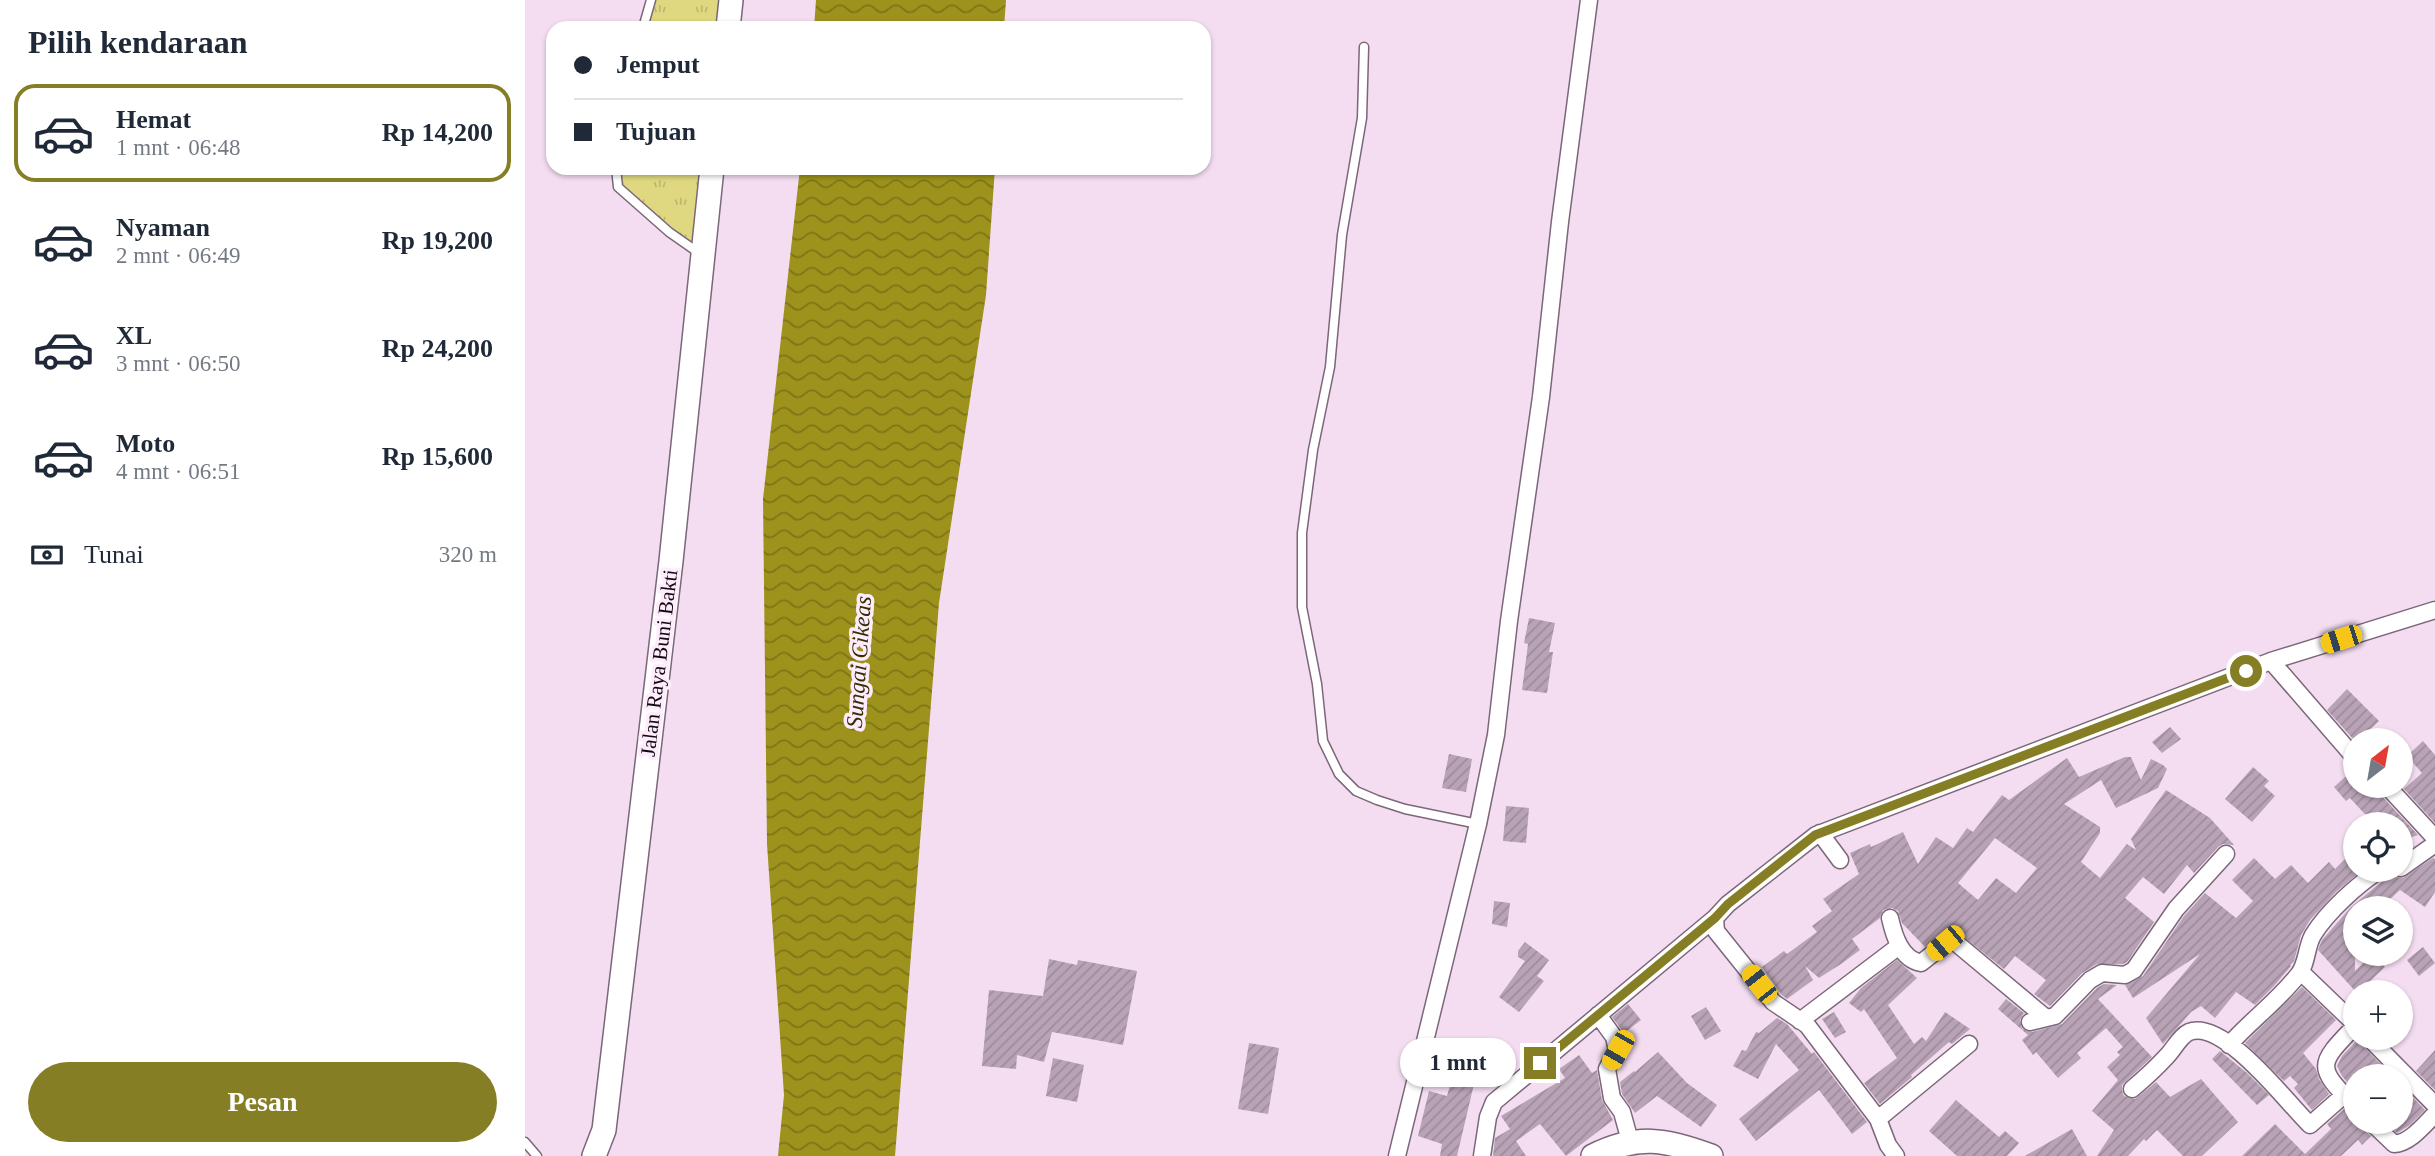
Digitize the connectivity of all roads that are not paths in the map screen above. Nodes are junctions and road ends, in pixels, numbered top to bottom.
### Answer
1 (651, 0) edge
2 (731, 0) edge
3 (1589, 0) edge
4 (645, 21) edge
5 (729, 21) edge
6 (1364, 47) dead end
7 (617, 175) edge
8 (711, 175) edge
9 (704, 257) junction
10 (2435, 610) edge
11 (2271, 661) junction
12 (2343, 744) edge
13 (2398, 798) edge
14 (1478, 824) junction
15 (1820, 833) junction
16 (2435, 838) edge
17 (2435, 844) edge
18 (2226, 854) dead end
19 (2413, 859) edge
20 (1840, 860) dead end
21 (2365, 882) edge
22 (1715, 918) junction
23 (1890, 918) dead end
24 (1899, 946) junction
25 (2301, 972) junction
26 (2343, 1013) edge
27 (1598, 1015) junction
28 (1800, 1021) junction
29 (2343, 1039) edge
30 (1969, 1044) dead end
31 (2229, 1045) junction
32 (2381, 1050) edge
33 (2131, 1089) dead end
34 (2343, 1093) edge
35 (2343, 1104) edge
36 (2435, 1105) edge
37 (2435, 1114) edge
38 (1878, 1119) junction
39 (2384, 1134) edge
40 (1630, 1141) junction
41 (525, 1142) edge
42 (2394, 1144) junction
43 (537, 1156) edge
44 (594, 1156) edge
45 (1397, 1156) edge
46 (1482, 1156) edge
47 (1593, 1156) edge
48 (1711, 1156) edge
49 (1896, 1156) edge
50 (2381, 1156) edge

1 - 4 lane
2 - 5 main road
3 - 14 street
6 - 14 lane
7 - 9 lane
8 - 9 main road, Jalan Raya Buni Bakti
9 - 44 main road, Jalan Raya Buni Bakti
10 - 11 street
11 - 12 street
11 - 15 street
13 - 16 street
14 - 45 street
15 - 20 street
15 - 22 street
17 - 19 street
18 - 24 street
21 - 25 street
22 - 27 street
22 - 28 street
23 - 24 street
24 - 28 street
25 - 26 street
25 - 31 street
27 - 40 street
27 - 46 street
28 - 38 street
29 - 34 street
30 - 38 street
31 - 33 street
31 - 35 street
32 - 36 street
37 - 42 street
38 - 49 street
39 - 42 street
40 - 47 main road
40 - 48 main road
41 - 43 lane
42 - 50 street

